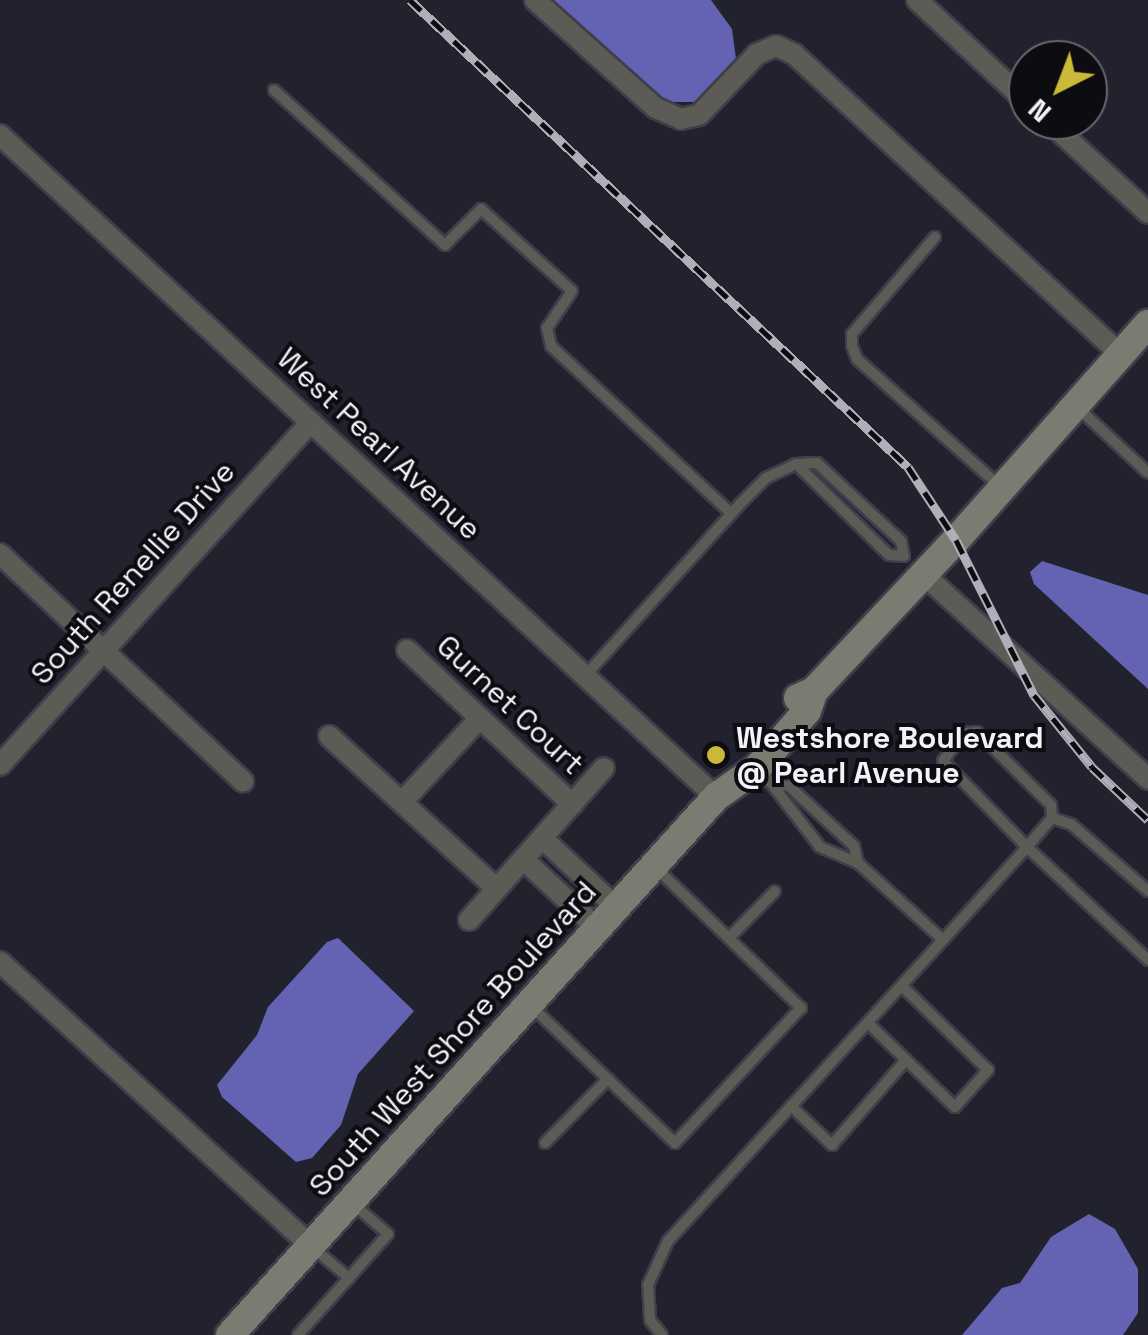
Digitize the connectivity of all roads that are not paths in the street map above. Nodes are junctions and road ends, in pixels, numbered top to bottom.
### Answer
1 (535, 0) edge
2 (917, 0) edge
3 (1008, 84) edge
4 (274, 90) dead end
5 (0, 136) edge
6 (1068, 140) edge
7 (1148, 214) edge
8 (936, 237) dead end
9 (1148, 324) edge
10 (1120, 355) junction
11 (1076, 406) junction
12 (311, 422) junction
13 (796, 464) junction
14 (1146, 468) edge
15 (1002, 488) junction
16 (731, 513) junction
17 (0, 554) edge
18 (913, 565) junction
19 (104, 650) junction
20 (407, 650) dead end
21 (586, 674) junction
22 (814, 690) junction
23 (480, 718) junction
24 (329, 736) dead end
25 (0, 765) edge
26 (604, 768) dead end
27 (768, 775) junction
28 (1148, 779) edge
29 (244, 782) dead end
30 (721, 792) junction
31 (402, 802) junction
32 (572, 804) junction
33 (1052, 818) junction
34 (542, 838) junction
35 (1027, 846) junction
36 (523, 860) junction
37 (858, 863) junction
38 (654, 866) junction
39 (497, 889) junction
40 (775, 891) dead end
41 (1148, 891) edge
42 (607, 918) junction
43 (469, 920) dead end
44 (730, 937) junction
45 (944, 940) junction
46 (1148, 960) edge
47 (0, 962) edge
48 (902, 986) junction
49 (529, 1004) junction
50 (868, 1023) junction
51 (906, 1060) junction
52 (608, 1079) junction
53 (792, 1106) junction
54 (545, 1143) dead end
55 (350, 1201) junction
56 (310, 1245) junction
57 (349, 1278) junction
58 (230, 1335) edge
59 (298, 1335) edge
60 (662, 1335) edge

1 - 10 street
2 - 3 street
4 - 16 lane
5 - 12 street, West Pearl Avenue
6 - 7 street
8 - 15 lane
9 - 10 street, South West Shore Boulevard
10 - 11 street, South West Shore Boulevard
11 - 14 lane
11 - 15 street, South West Shore Boulevard
12 - 19 street, South Renellie Drive
12 - 21 street, West Pearl Avenue
13 - 16 lane
13 - 18 lane
13 - 18 lane
15 - 18 street, South West Shore Boulevard
16 - 21 lane
17 - 19 street
18 - 22 street, South West Shore Boulevard
18 - 28 street
19 - 25 street, South Renellie Drive
19 - 29 street
20 - 23 street, Gurnet Court
21 - 30 street, West Pearl Avenue
22 - 27 street, South West Shore Boulevard
22 - 30 street, South West Shore Boulevard
23 - 31 street
23 - 32 street, Gurnet Court
24 - 31 street
26 - 32 street
27 - 30 street, South West Shore Boulevard
27 - 37 lane
27 - 37 lane
30 - 38 street, South West Shore Boulevard
31 - 39 street
32 - 34 street
33 - 35 lane
33 - 35 lane
33 - 41 lane
34 - 36 street
34 - 42 street
35 - 45 lane
35 - 46 lane
36 - 39 street
36 - 42 street
37 - 45 lane
38 - 42 street, South West Shore Boulevard
38 - 44 lane
39 - 43 street
40 - 44 lane
42 - 49 street, South West Shore Boulevard
44 - 52 lane
45 - 48 lane
47 - 56 street
48 - 50 lane
48 - 51 lane
49 - 52 lane
49 - 55 street, South West Shore Boulevard
50 - 51 lane
50 - 53 lane
51 - 53 lane
52 - 54 lane
53 - 60 lane
55 - 56 street, South West Shore Boulevard
55 - 57 lane
56 - 57 lane
56 - 58 street, South West Shore Boulevard
57 - 59 lane

